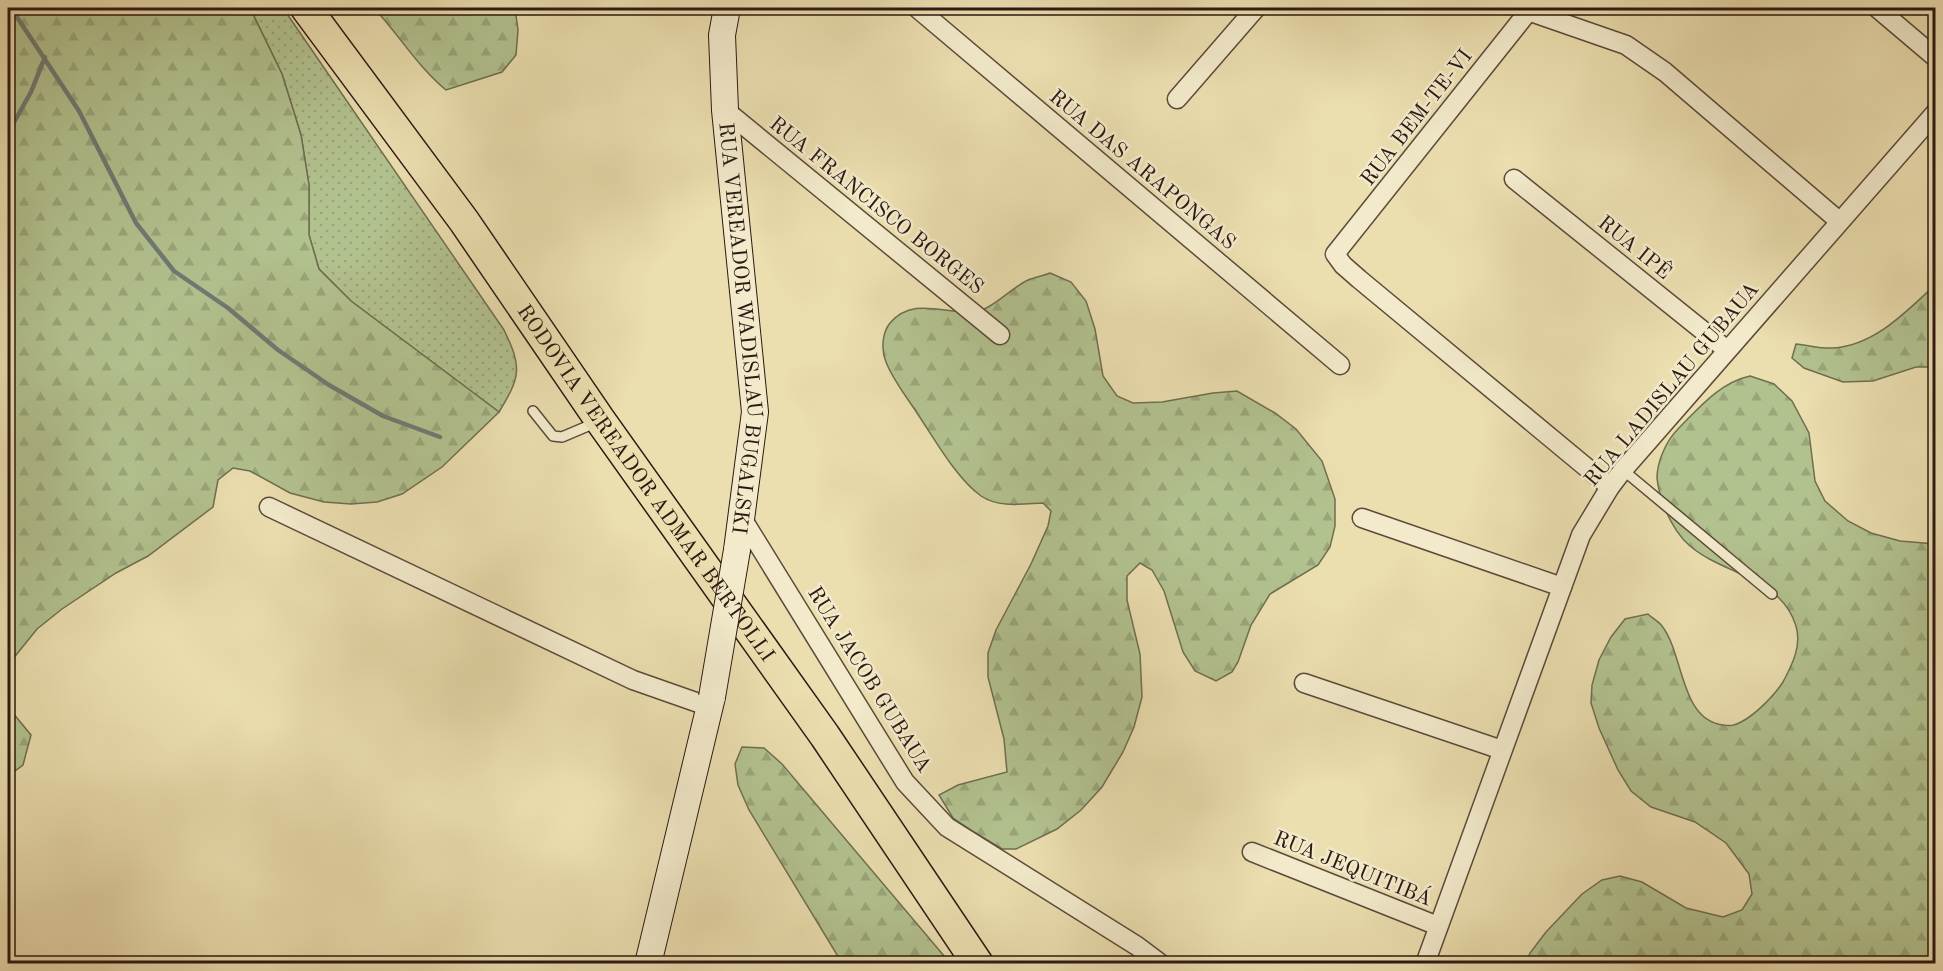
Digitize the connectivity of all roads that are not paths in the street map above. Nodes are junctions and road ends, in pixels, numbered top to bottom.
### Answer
1 (306, 8) edge
2 (727, 8) edge
3 (917, 8) edge
4 (1256, 8) edge
5 (1877, 8) edge
6 (1527, 9) edge
7 (1935, 58) edge
8 (1177, 99) dead end
9 (725, 110) junction
10 (1935, 112) edge
11 (1514, 179) dead end
12 (1839, 221) junction
13 (1000, 335) dead end
14 (1726, 350) junction
15 (1340, 364) dead end
16 (533, 411) dead end
17 (600, 420) junction
18 (1623, 470) junction
19 (1610, 487) junction
20 (269, 507) dead end
21 (742, 518) junction
22 (1362, 518) dead end
23 (1562, 587) junction
24 (1772, 594) dead end
25 (1304, 683) dead end
26 (711, 702) junction
27 (1502, 750) junction
28 (1252, 852) dead end
29 (1438, 926) junction
30 (648, 963) edge
31 (978, 963) edge
32 (1161, 963) edge
33 (1425, 963) edge

1 - 17 highway, RODOVIA VEREADOR ADMAR BERTOLLI
2 - 9 main road, RUA VEREADOR WADISLAU BUGALSKI
3 - 15 street, RUA DAS ARAPONGAS
4 - 8 street
5 - 7 street
6 - 12 street
6 - 19 street, RUA BEM-TE-VI
9 - 13 street, RUA FRANCISCO BORGES
9 - 21 main road, RUA VEREADOR WADISLAU BUGALSKI
10 - 12 street, RUA LADISLAU GUBAUA
11 - 14 street, RUA IPÊ
12 - 14 street, RUA LADISLAU GUBAUA
14 - 18 street, RUA LADISLAU GUBAUA
16 - 17 lane
17 - 31 highway, RODOVIA VEREADOR ADMAR BERTOLLI
18 - 19 street, RUA LADISLAU GUBAUA
18 - 24 lane
19 - 23 street, RUA LADISLAU GUBAUA
20 - 26 street
21 - 26 main road, RUA VEREADOR WADISLAU BUGALSKI, bridge
21 - 32 street, RUA JACOB GUBAUA
22 - 23 street
23 - 27 street, RUA LADISLAU GUBAUA
25 - 27 street
26 - 30 main road, RUA VEREADOR WADISLAU BUGALSKI
27 - 29 street, RUA LADISLAU GUBAUA
28 - 29 street, RUA JEQUITIBÁ
29 - 33 street, RUA LADISLAU GUBAUA

